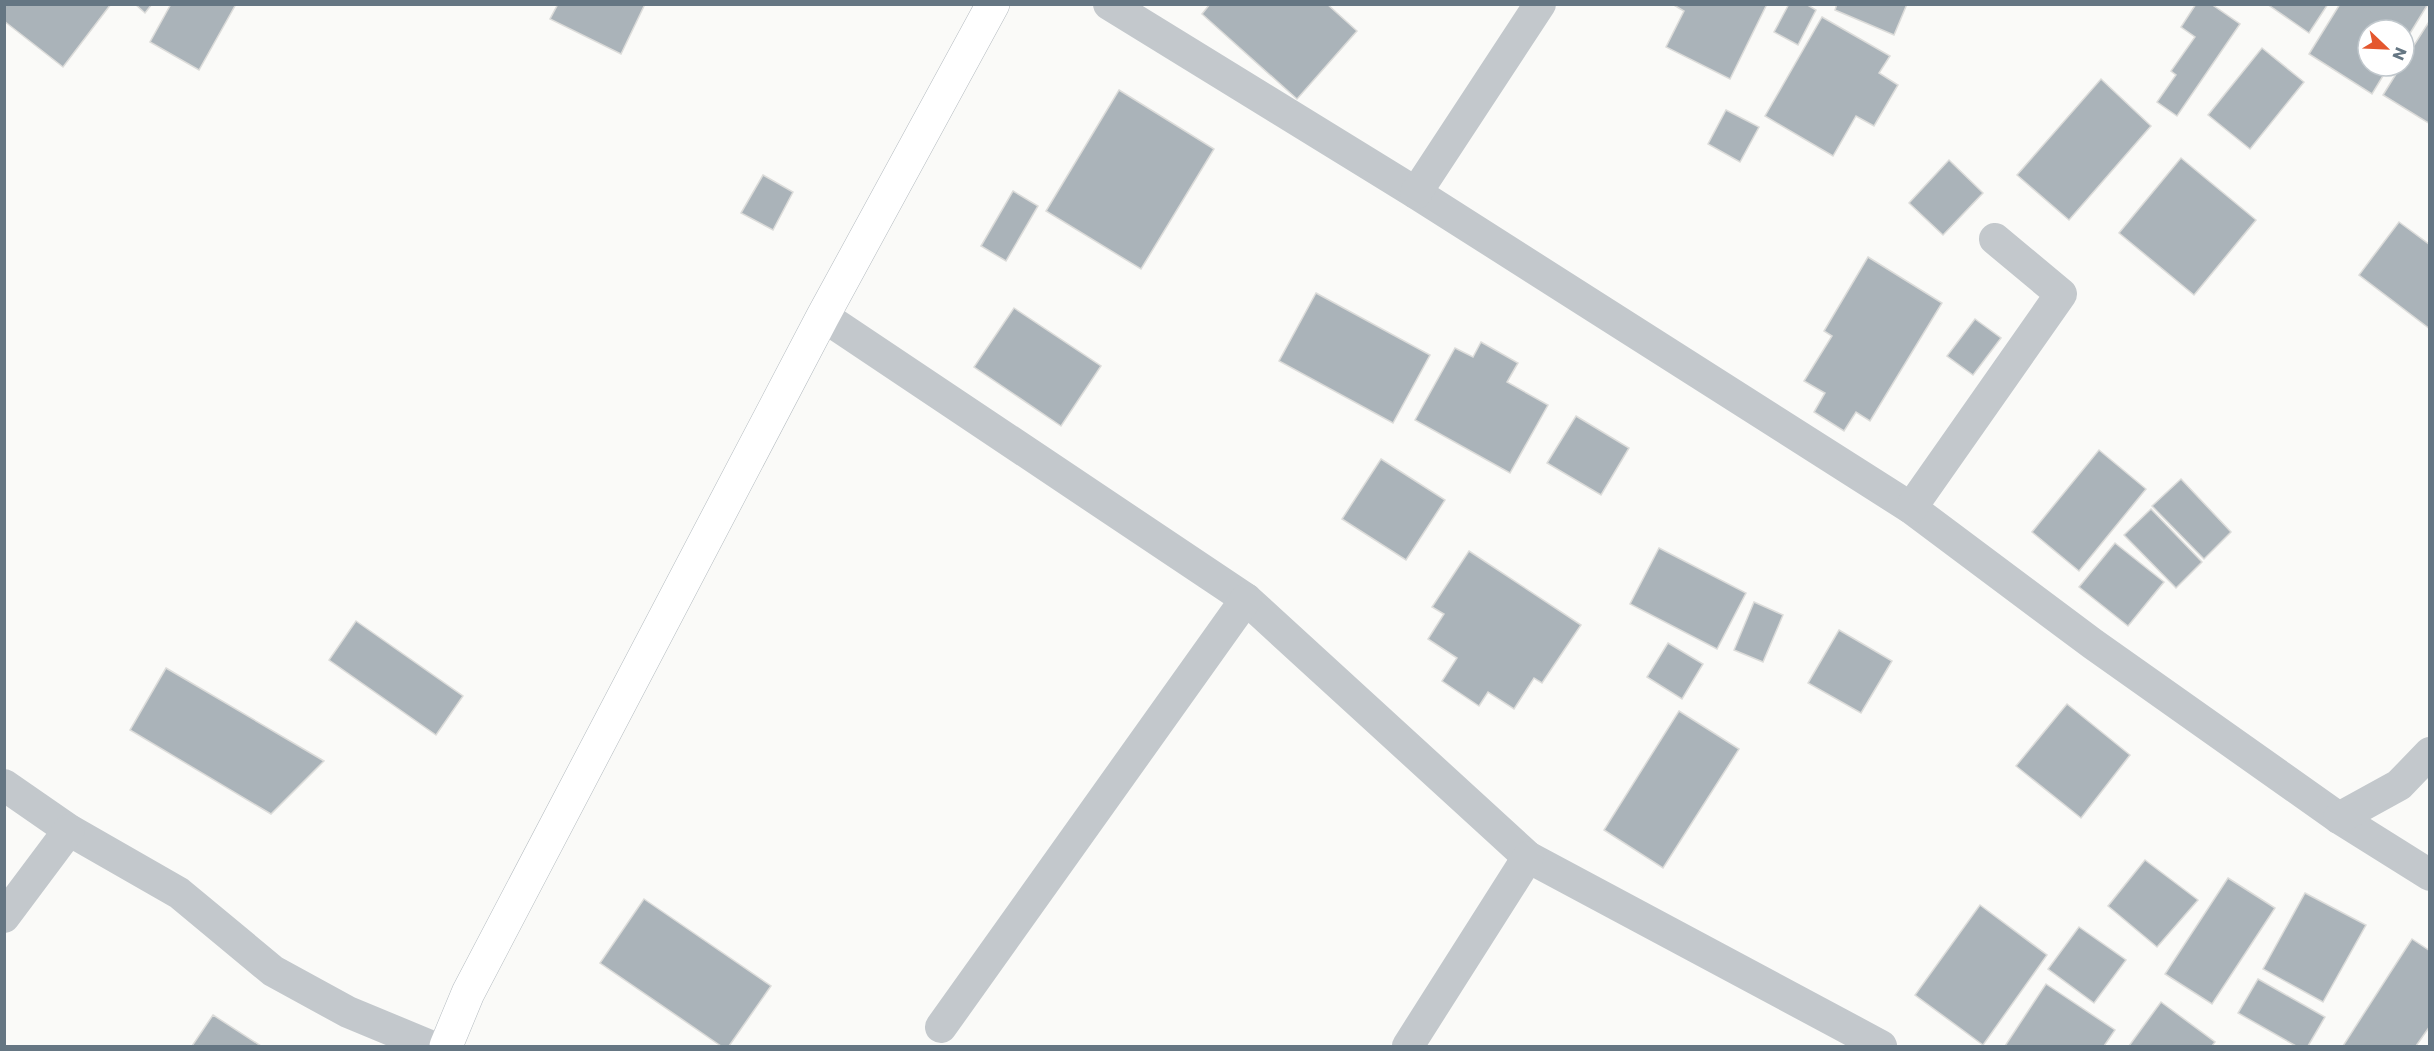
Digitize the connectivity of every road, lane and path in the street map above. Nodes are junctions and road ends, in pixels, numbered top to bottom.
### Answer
1 (993, 4) edge
2 (1109, 4) edge
3 (1540, 4) edge
4 (1416, 193) junction
5 (1995, 239) dead end
6 (823, 316) junction
7 (1911, 508) junction
8 (1246, 599) junction
9 (2430, 753) edge
10 (4, 785) edge
11 (2339, 818) junction
12 (69, 830) junction
13 (1528, 857) junction
14 (2430, 875) edge
15 (4, 916) edge
16 (941, 1027) dead end
17 (430, 1047) edge
18 (446, 1047) edge
19 (1408, 1047) edge
20 (1881, 1047) edge

1 - 6 street
2 - 4 street
3 - 4 street
4 - 7 street
5 - 7 street
6 - 8 street
6 - 18 street
7 - 11 street
8 - 13 street
8 - 16 street
9 - 11 street
10 - 12 street
11 - 14 street
12 - 15 street
12 - 17 street
13 - 19 street
13 - 20 street

